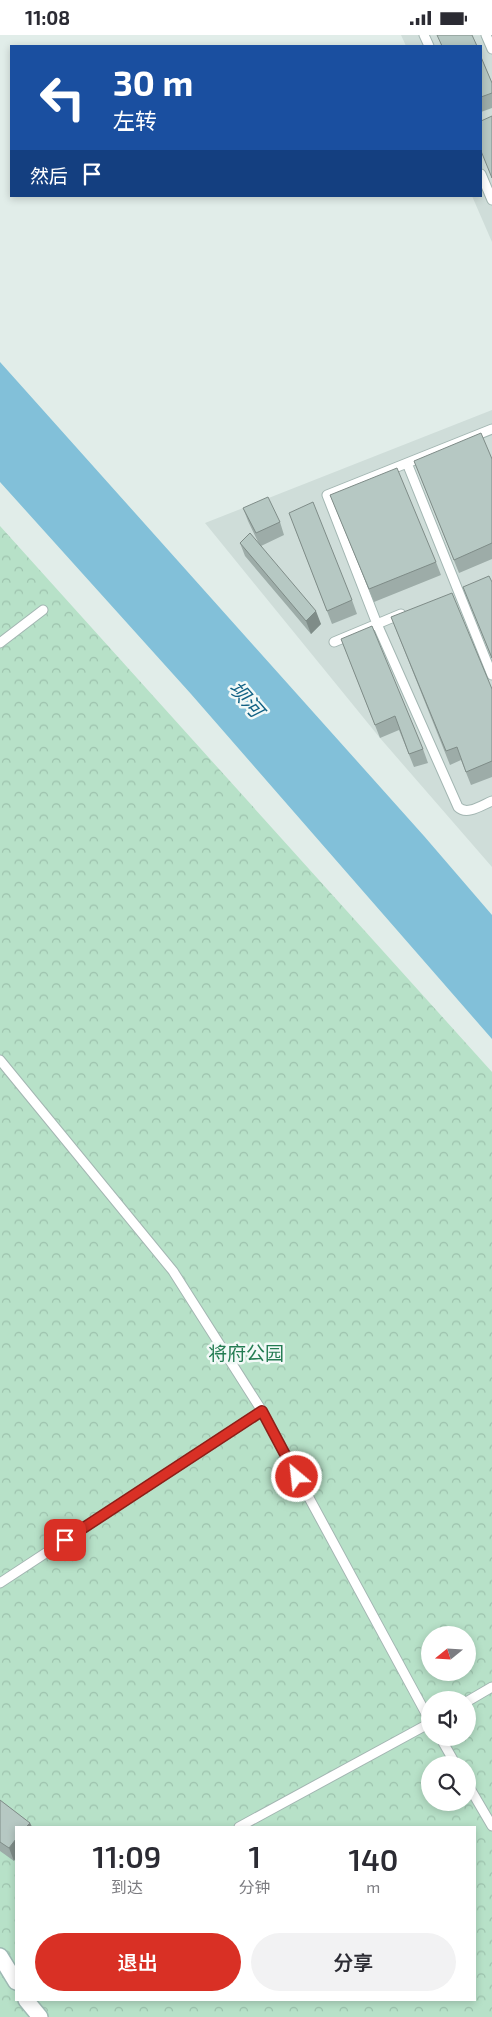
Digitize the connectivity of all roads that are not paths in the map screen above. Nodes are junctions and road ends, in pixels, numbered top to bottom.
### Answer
1 (486, 35) edge
2 (492, 49) edge
3 (482, 176) edge
4 (492, 200) edge
5 (492, 429) edge
6 (407, 463) junction
7 (463, 590) junction
8 (449, 595) edge
9 (413, 609) edge
10 (43, 610) dead end
11 (377, 624) junction
12 (334, 642) dead end
13 (0, 643) edge
14 (492, 675) edge
15 (492, 801) edge
16 (0, 1061) edge
17 (262, 1411) junction
18 (0, 1583) edge
19 (492, 1687) edge
20 (476, 1696) edge
21 (421, 1705) edge
22 (421, 1727) edge
23 (476, 1799) edge
24 (241, 1826) edge
25 (492, 1826) edge
26 (0, 1956) edge
27 (15, 1978) edge
28 (27, 2001) edge
29 (40, 2017) edge

1 - 2 lane
3 - 4 lane
5 - 6 lane
6 - 7 lane
6 - 11 lane
7 - 8 lane
7 - 14 lane
9 - 11 lane
10 - 13 lane
11 - 12 lane
11 - 15 lane
16 - 17 lane
17 - 18 lane
17 - 21 lane
19 - 20 lane
22 - 24 lane
23 - 25 lane
26 - 27 main road
28 - 29 main road

